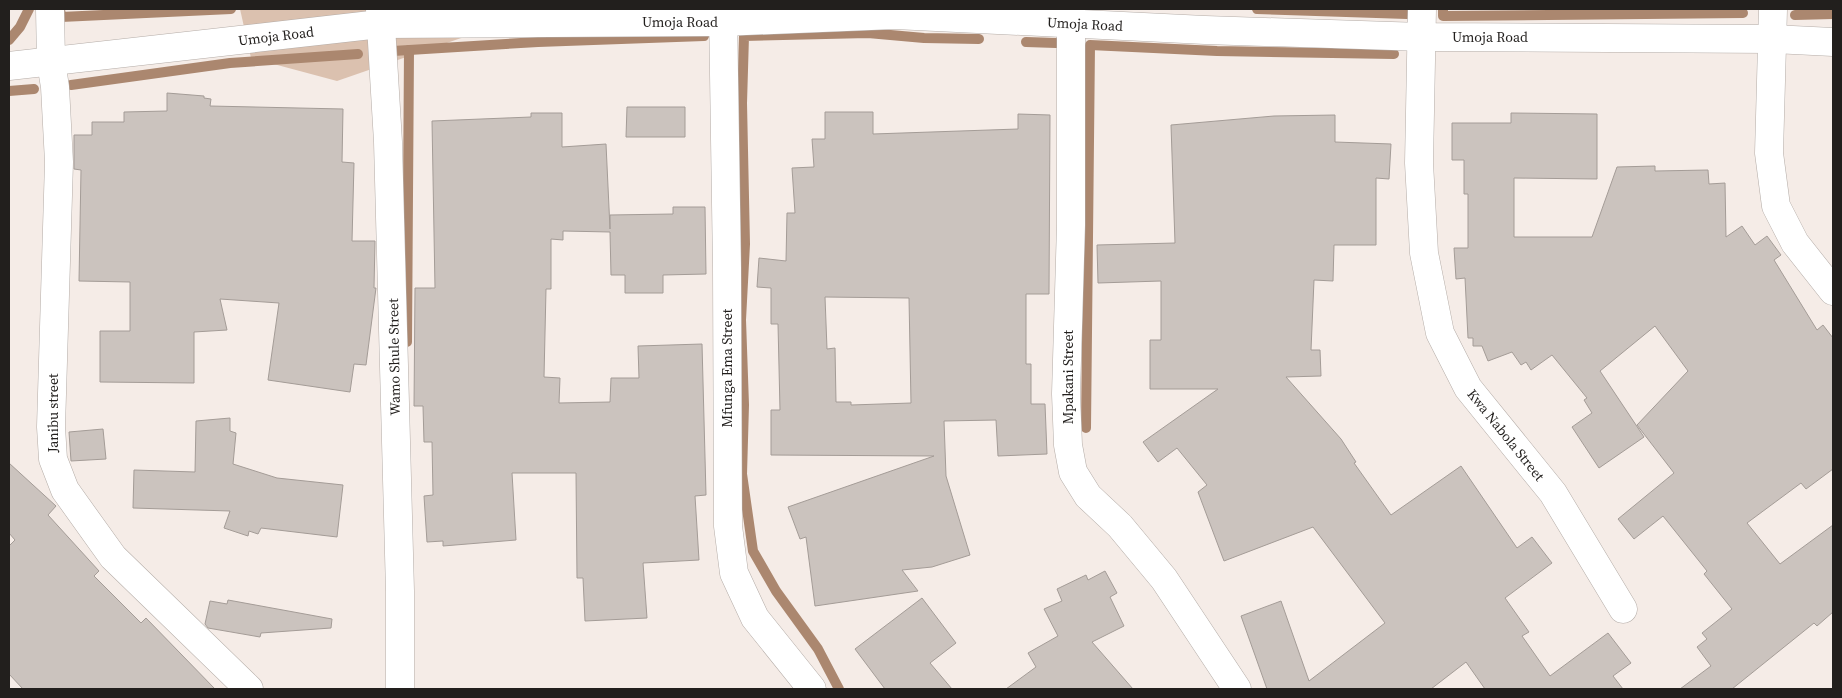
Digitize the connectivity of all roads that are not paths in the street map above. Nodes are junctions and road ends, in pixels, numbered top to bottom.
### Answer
1 (50, 9) edge
2 (1422, 9) edge
3 (1773, 9) edge
4 (723, 15) edge
5 (1071, 16) edge
6 (380, 17) edge
7 (1422, 37) junction
8 (1772, 39) junction
9 (1833, 42) edge
10 (50, 62) junction
11 (9, 66) edge
12 (1833, 291) edge
13 (1623, 609) dead end
14 (249, 689) edge
15 (400, 689) edge
16 (812, 689) edge
17 (1237, 689) edge

1 - 10 street, Janibu street
2 - 7 street, Kwa Nabola Street
3 - 8 street
4 - 5 street, Umoja Road
4 - 6 street, Umoja Road
4 - 16 street, Mfunga Ema Street
5 - 7 street, Umoja Road
5 - 17 street, Mpakani Street
6 - 10 street, Umoja Road
6 - 15 street, Wamo Shule Street
7 - 8 street, Umoja Road
7 - 13 street, Kwa Nabola Street
8 - 9 street, Umoja Road
8 - 12 street
10 - 11 street, Umoja Road
10 - 14 street, Janibu street

